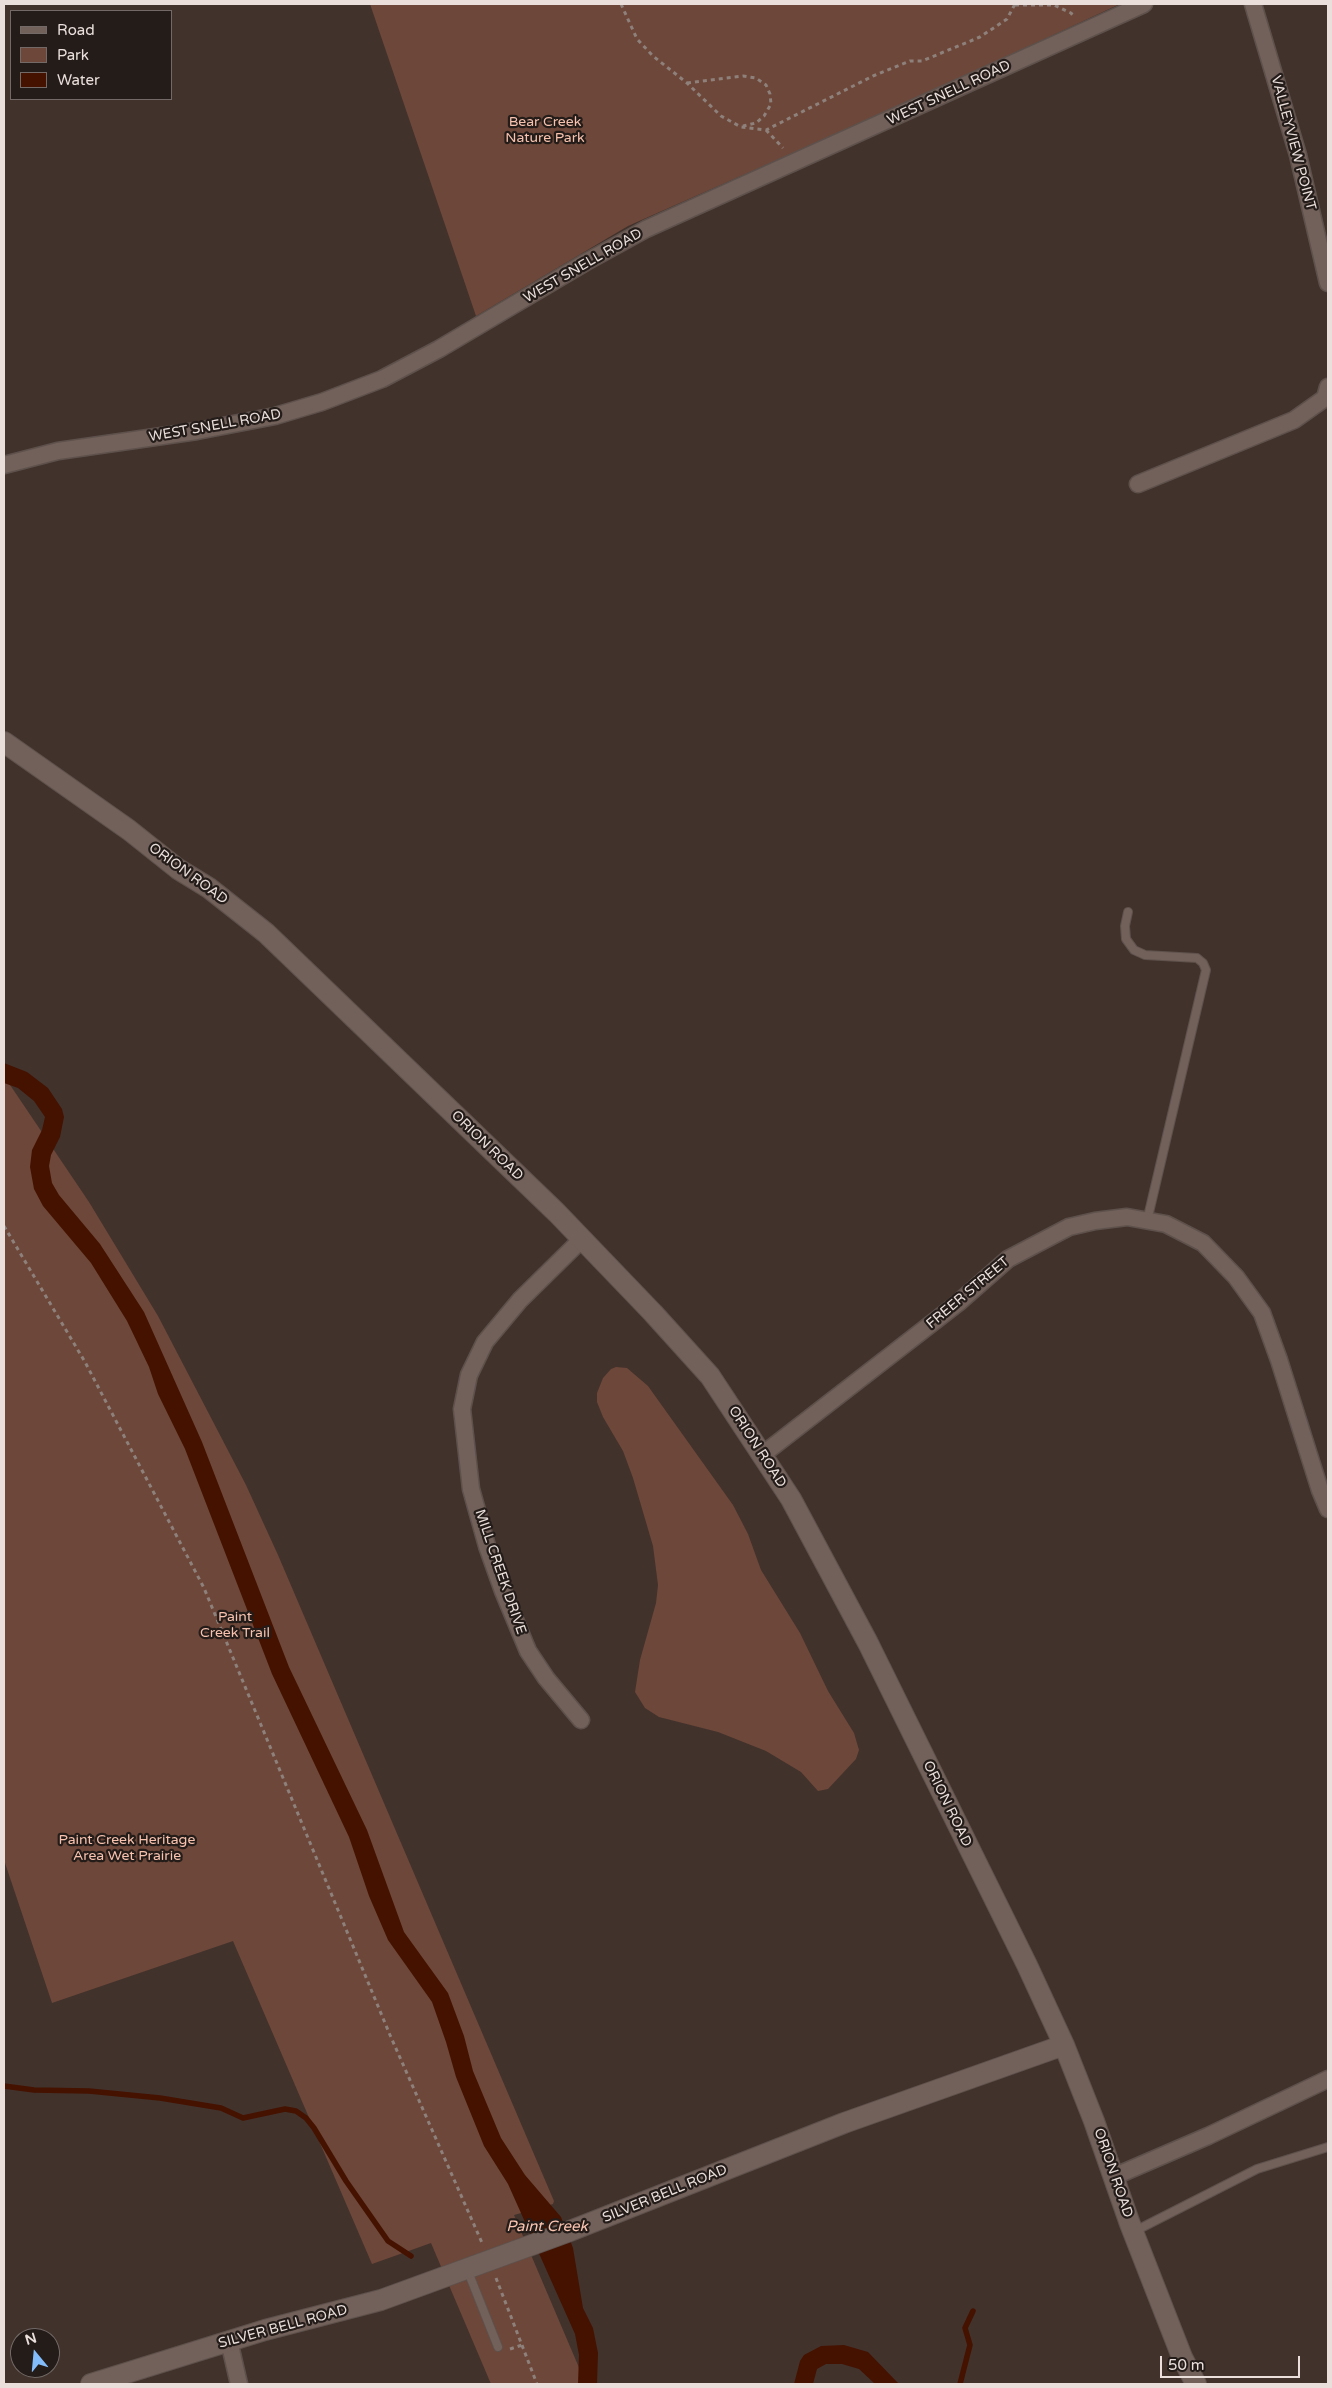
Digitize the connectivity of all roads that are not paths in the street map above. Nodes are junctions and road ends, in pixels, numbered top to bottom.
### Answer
1 (1144, 4) edge
2 (1253, 4) edge
3 (1328, 284) edge
4 (1328, 387) edge
5 (4, 465) edge
6 (1138, 484) dead end
7 (4, 742) edge
8 (1128, 912) dead end
9 (1147, 1221) junction
10 (582, 1239) junction
11 (762, 1455) junction
12 (1328, 1509) edge
13 (581, 1720) dead end
14 (1064, 2045) junction
15 (1328, 2079) edge
16 (1328, 2147) edge
17 (1113, 2177) junction
18 (1133, 2232) junction
19 (467, 2269) junction
20 (229, 2341) junction
21 (498, 2347) dead end
22 (91, 2384) edge
23 (239, 2384) edge
24 (1196, 2384) edge

1 - 5 street, WEST SNELL ROAD
2 - 3 street, VALLEYVIEW POINT
4 - 6 street
7 - 10 street, ORION ROAD
8 - 9 lane
9 - 11 street, FREER STREET
9 - 12 street, FREER STREET
10 - 11 street, ORION ROAD
10 - 13 street, MILL CREEK DRIVE
11 - 14 street, ORION ROAD
14 - 17 street, ORION ROAD
14 - 19 street, SILVER BELL ROAD
15 - 17 street
16 - 18 lane
17 - 18 street, ORION ROAD
18 - 24 street, ORION ROAD
19 - 20 street, SILVER BELL ROAD
19 - 21 lane
20 - 22 street, SILVER BELL ROAD
20 - 23 street

